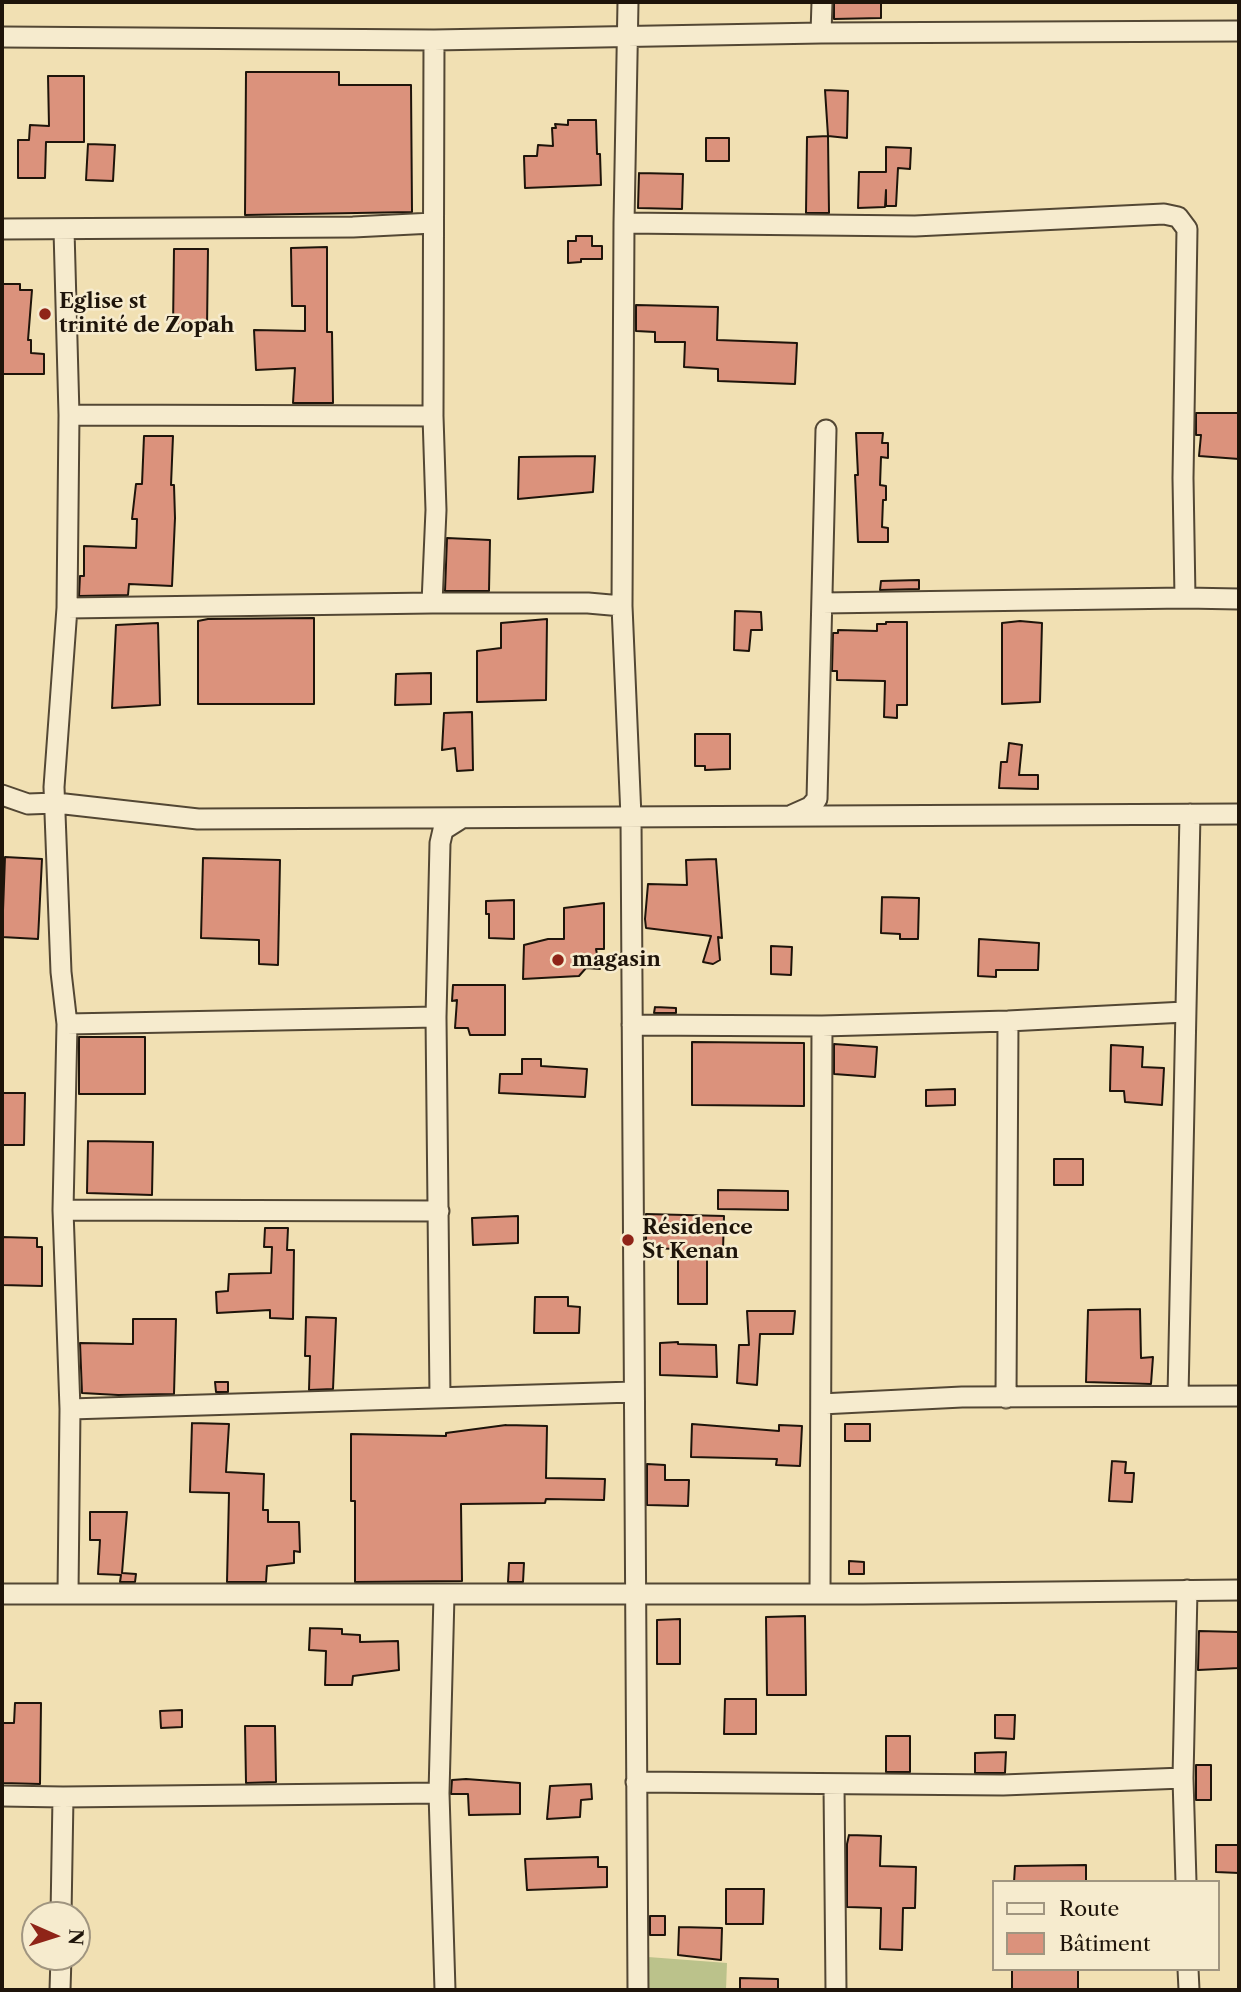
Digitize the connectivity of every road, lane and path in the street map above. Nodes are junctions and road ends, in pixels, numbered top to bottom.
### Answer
1 (628, 2) edge
2 (822, 2) edge
3 (1239, 31) edge
4 (821, 33) junction
5 (628, 36) junction
6 (2, 37) edge
7 (434, 40) junction
8 (433, 223) junction
9 (624, 223) junction
10 (2, 229) edge
11 (64, 230) junction
12 (69, 415) junction
13 (433, 416) junction
14 (826, 430) dead end
15 (1185, 598) junction
16 (1239, 599) edge
17 (432, 603) junction
18 (822, 603) junction
19 (622, 606) junction
20 (66, 608) junction
21 (2, 795) edge
22 (56, 803) junction
23 (1190, 814) junction
24 (1239, 814) edge
25 (631, 817) junction
26 (788, 817) junction
27 (461, 818) junction
28 (1185, 1012) junction
29 (436, 1017) junction
30 (1007, 1021) junction
31 (67, 1024) junction
32 (632, 1025) junction
33 (822, 1026) junction
34 (63, 1210) junction
35 (439, 1211) junction
36 (634, 1392) junction
37 (1178, 1396) junction
38 (1239, 1396) edge
39 (440, 1398) junction
40 (1006, 1398) junction
41 (821, 1404) junction
42 (70, 1409) junction
43 (1187, 1590) junction
44 (1239, 1590) edge
45 (68, 1593) junction
46 (635, 1593) junction
47 (2, 1594) edge
48 (820, 1594) junction
49 (444, 1595) junction
50 (1184, 1778) junction
51 (636, 1782) junction
52 (834, 1785) junction
53 (439, 1793) junction
54 (2, 1796) edge
55 (62, 1797) junction
56 (1186, 1880) edge
57 (61, 1901) edge
58 (61, 1971) edge
59 (1188, 1971) edge
60 (60, 1990) edge
61 (445, 1990) edge
62 (638, 1990) edge
63 (836, 1990) edge
64 (1189, 1990) edge

1 - 5 street
2 - 4 street
3 - 4 street
4 - 5 street
5 - 7 street
5 - 9 street
6 - 7 street
7 - 8 street
8 - 11 street
8 - 13 street
9 - 15 street
9 - 19 street
10 - 11 street
11 - 12 street
12 - 13 street
12 - 20 street
13 - 17 street
14 - 18 street
15 - 16 street
15 - 18 street
17 - 19 street
17 - 20 street
18 - 26 street
19 - 25 street
20 - 22 street
21 - 22 street
22 - 27 street
22 - 31 street
23 - 24 street
23 - 26 street
23 - 28 street
25 - 26 street
25 - 27 street
25 - 32 street
27 - 29 street
28 - 30 street
28 - 37 street
29 - 31 street
29 - 35 street
30 - 33 street
30 - 40 street
31 - 34 street
32 - 33 street
32 - 36 street
33 - 41 street
34 - 35 street
34 - 42 street
35 - 39 street
36 - 39 street
36 - 46 street
37 - 38 street
37 - 40 street
39 - 42 street
40 - 41 street
41 - 48 street
42 - 45 street
43 - 44 street
43 - 48 street
43 - 50 street
45 - 47 street
45 - 49 street
46 - 48 street
46 - 49 street
46 - 51 street
49 - 53 street
50 - 52 street
50 - 56 street
51 - 52 street
51 - 62 street
52 - 63 street
53 - 55 street
53 - 61 street
54 - 55 street
55 - 57 street
58 - 60 street
59 - 64 street

